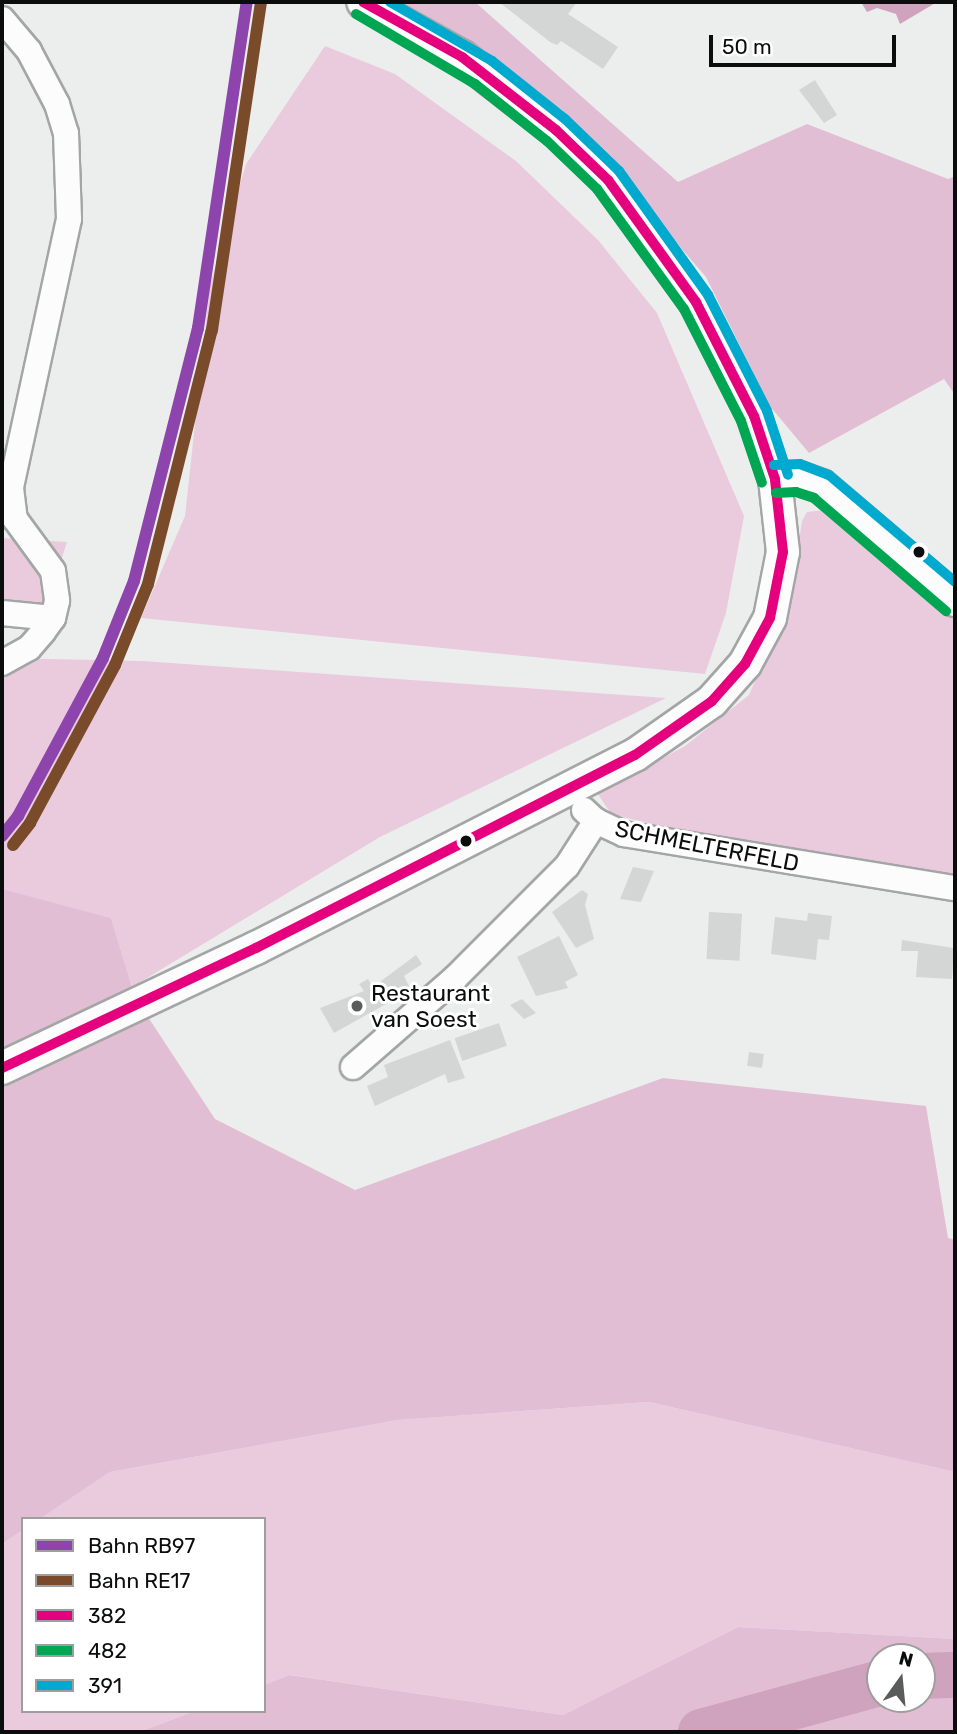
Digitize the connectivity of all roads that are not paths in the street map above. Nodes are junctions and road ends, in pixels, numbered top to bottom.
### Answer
1 (363, 2) edge
2 (2, 19) edge
3 (775, 479) junction
4 (955, 600) edge
5 (2, 613) edge
6 (53, 618) junction
7 (2, 663) edge
8 (955, 888) edge
9 (353, 1067) dead end
10 (2, 1068) edge

1 - 3 main road
2 - 6 street
3 - 4 main road
3 - 10 main road
5 - 6 street
6 - 7 street
8 - 9 street, SCHMELTERFELD

